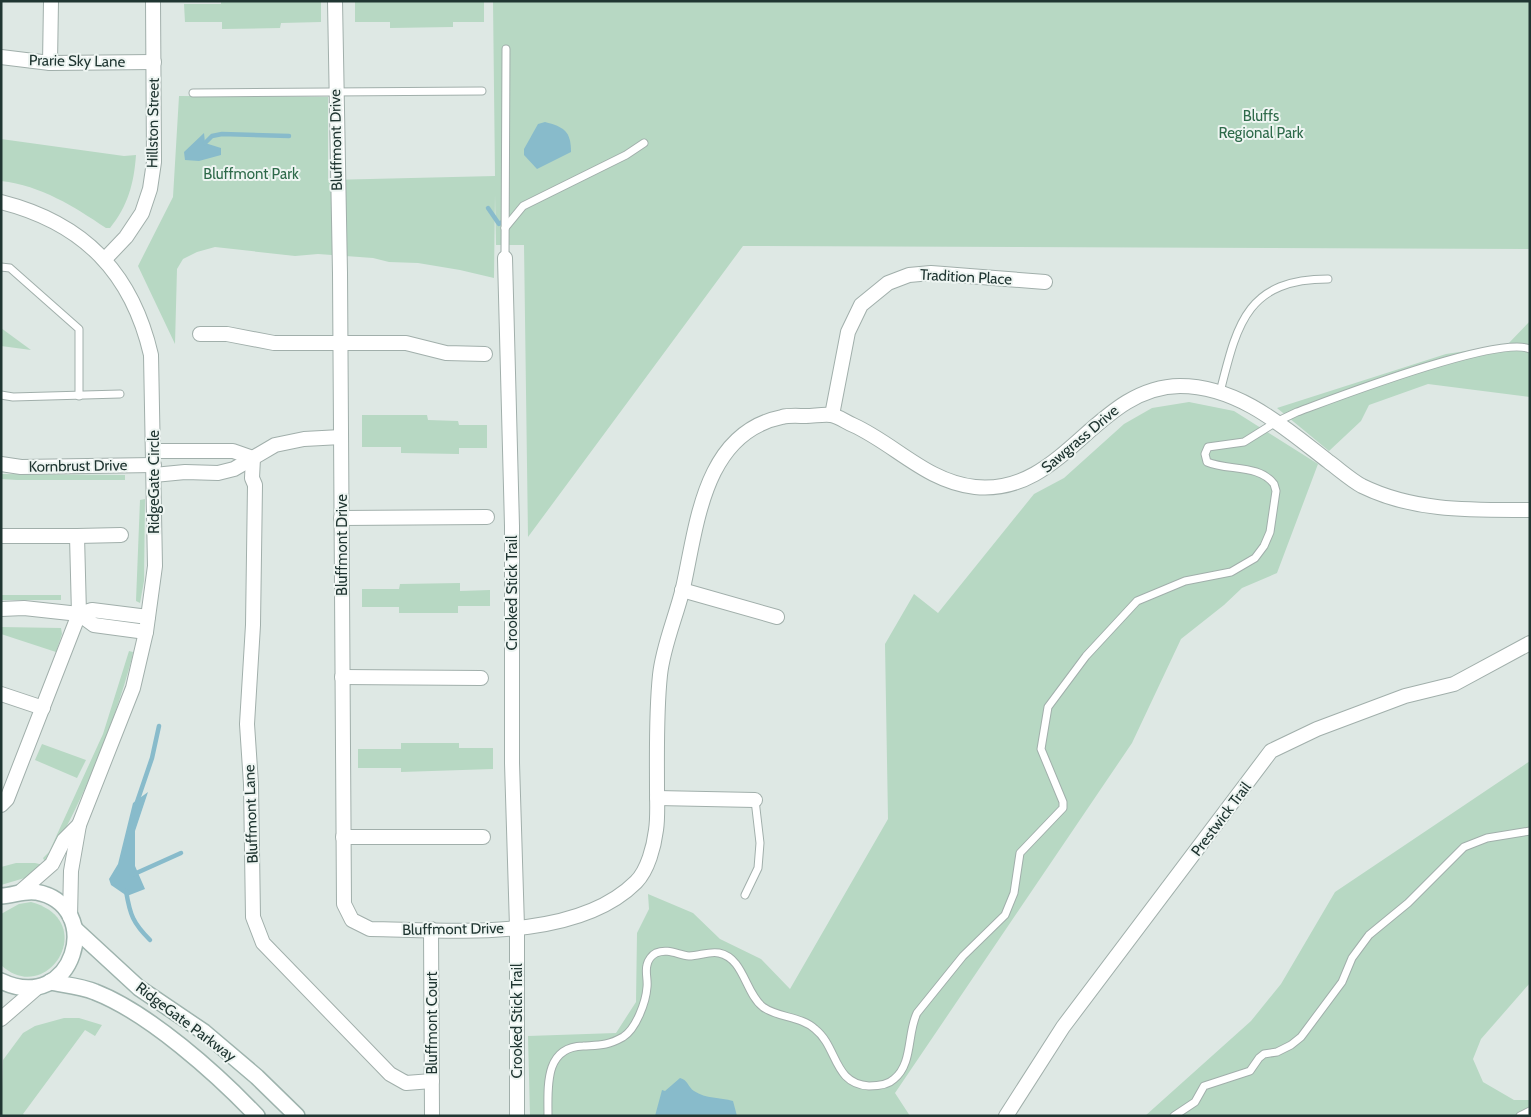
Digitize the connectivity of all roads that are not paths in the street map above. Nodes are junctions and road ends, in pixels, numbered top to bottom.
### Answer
1 (51, 1) edge
2 (153, 1) edge
3 (335, 1) edge
4 (506, 49) dead end
5 (1, 56) edge
6 (154, 62) junction
7 (50, 63) junction
8 (482, 91) dead end
9 (336, 92) junction
10 (193, 94) dead end
11 (644, 143) dead end
12 (1, 202) edge
13 (505, 228) junction
14 (505, 258) joint
15 (105, 259) junction
16 (1, 267) edge
17 (1328, 278) dead end
18 (1045, 282) dead end
19 (200, 334) dead end
20 (340, 342) junction
21 (1530, 349) edge
22 (485, 354) dead end
23 (1220, 392) junction
24 (120, 394) dead end
25 (1, 395) edge
26 (80, 396) junction
27 (832, 415) junction
28 (1276, 422) junction
29 (341, 438) junction
30 (253, 458) junction
31 (1, 464) edge
32 (154, 464) junction
33 (1530, 510) edge
34 (488, 517) dead end
35 (341, 518) junction
36 (121, 535) dead end
37 (1, 536) edge
38 (78, 536) junction
39 (682, 590) junction
40 (1, 609) edge
41 (79, 614) junction
42 (777, 616) dead end
43 (148, 618) junction
44 (146, 632) junction
45 (1530, 643) edge
46 (342, 678) junction
47 (481, 678) dead end
48 (1, 694) edge
49 (43, 708) junction
50 (657, 798) junction
51 (755, 800) joint
52 (1, 805) edge
53 (79, 825) junction
54 (1530, 831) edge
55 (343, 837) junction
56 (484, 838) dead end
57 (745, 895) dead end
58 (7, 896) edge
59 (72, 923) junction
60 (517, 927) junction
61 (431, 930) junction
62 (1, 980) edge
63 (44, 985) junction
64 (1, 1019) edge
65 (432, 1081) junction
66 (1530, 1112) edge
67 (257, 1116) edge
68 (296, 1116) edge
69 (432, 1116) edge
70 (517, 1116) edge
71 (548, 1116) edge
72 (1006, 1116) edge
73 (1174, 1116) edge
74 (1520, 1116) edge

1 - 7 street
2 - 6 street, Hillston Street
3 - 9 street, Bluffmont Drive
4 - 13 lane
5 - 7 street, Prarie Sky Lane
6 - 7 street, Prarie Sky Lane
6 - 15 street, Hillston Street
8 - 9 lane
9 - 10 lane
9 - 20 street, Bluffmont Drive
11 - 13 lane
12 - 15 street, RidgeGate Circle
13 - 14 lane
14 - 60 street, Crooked Stick Trail
15 - 32 street, RidgeGate Circle
16 - 26 lane
17 - 23 lane
18 - 27 street, Tradition Place
19 - 20 street
20 - 22 street
20 - 29 street, Bluffmont Drive
21 - 28 lane
23 - 27 street, Sawgrass Drive
23 - 28 street, Sawgrass Drive
24 - 26 lane
25 - 26 lane
27 - 39 street, Sawgrass Drive
28 - 33 street, Sawgrass Drive
28 - 71 lane
29 - 30 street, Kornbrust Drive
29 - 35 street, Bluffmont Drive
30 - 32 street, Kornbrust Drive
30 - 32 street, Kornbrust Drive
30 - 65 street, Bluffmont Lane
31 - 32 street, Kornbrust Drive
32 - 43 street, RidgeGate Circle
34 - 35 street
35 - 46 street, Bluffmont Drive
36 - 38 street
37 - 38 street
38 - 41 street
39 - 42 street
39 - 50 street
40 - 41 street
41 - 43 street
41 - 44 street
41 - 49 street
43 - 44 street, RidgeGate Circle
44 - 53 street, RidgeGate Circle
45 - 72 street, Prestwick Trail
46 - 47 street
46 - 55 street, Bluffmont Drive
48 - 49 street
49 - 52 street
50 - 51 street
50 - 60 street
51 - 57 lane
53 - 58 street, RidgeGate Circle
53 - 59 street, RidgeGate Circle
54 - 73 lane
55 - 56 street
55 - 61 street, Bluffmont Drive
58 - 59 main road, RidgeGate Parkway
59 - 63 main road
59 - 68 main road, RidgeGate Parkway
60 - 61 street, Bluffmont Drive
60 - 70 street, Crooked Stick Trail
61 - 65 street, Bluffmont Court
62 - 63 main road, RidgeGate Parkway
63 - 64 street
63 - 67 main road, RidgeGate Parkway
65 - 69 street, Bluffmont Court
66 - 74 lane

